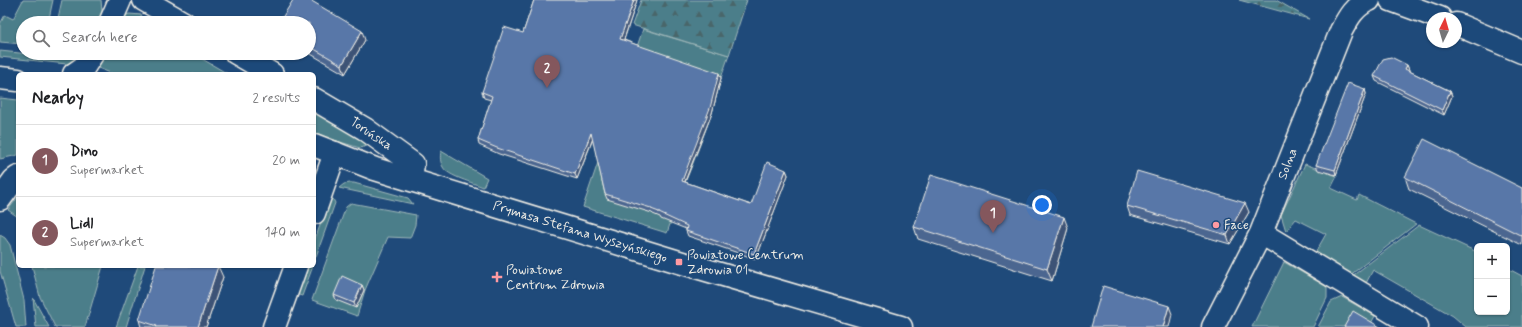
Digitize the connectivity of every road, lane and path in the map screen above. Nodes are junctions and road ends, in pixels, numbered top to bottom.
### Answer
1 (120, 0) edge
2 (144, 0) edge
3 (1391, 0) edge
4 (1366, 1) edge
5 (1426, 13) edge
6 (113, 16) edge
7 (172, 16) edge
8 (1462, 27) edge
9 (1522, 52) edge
10 (88, 60) edge
11 (248, 60) edge
12 (77, 72) edge
13 (269, 72) edge
14 (0, 78) edge
15 (16, 80) edge
16 (316, 100) edge
17 (316, 147) edge
18 (327, 160) edge
19 (16, 170) edge
20 (0, 174) edge
21 (16, 178) edge
22 (411, 180) junction
23 (0, 199) edge
24 (316, 205) edge
25 (1261, 233) junction
26 (295, 268) edge
27 (274, 327) edge
28 (901, 327) edge
29 (1212, 327) edge
30 (1417, 327) edge

1 - 6 street
2 - 7 street
3 - 5 street
4 - 25 street, Solna
8 - 9 street
10 - 12 street
11 - 13 street
14 - 15 street
16 - 22 street, Toruńska
17 - 18 street, Prymasa Stefana Wyszyńskiego
18 - 22 street, Prymasa Stefana Wyszyńskiego
18 - 24 street
19 - 20 street
21 - 23 street
22 - 28 street, Prymasa Stefana Wyszyńskiego
25 - 29 street, Solna
25 - 30 street
26 - 27 street

